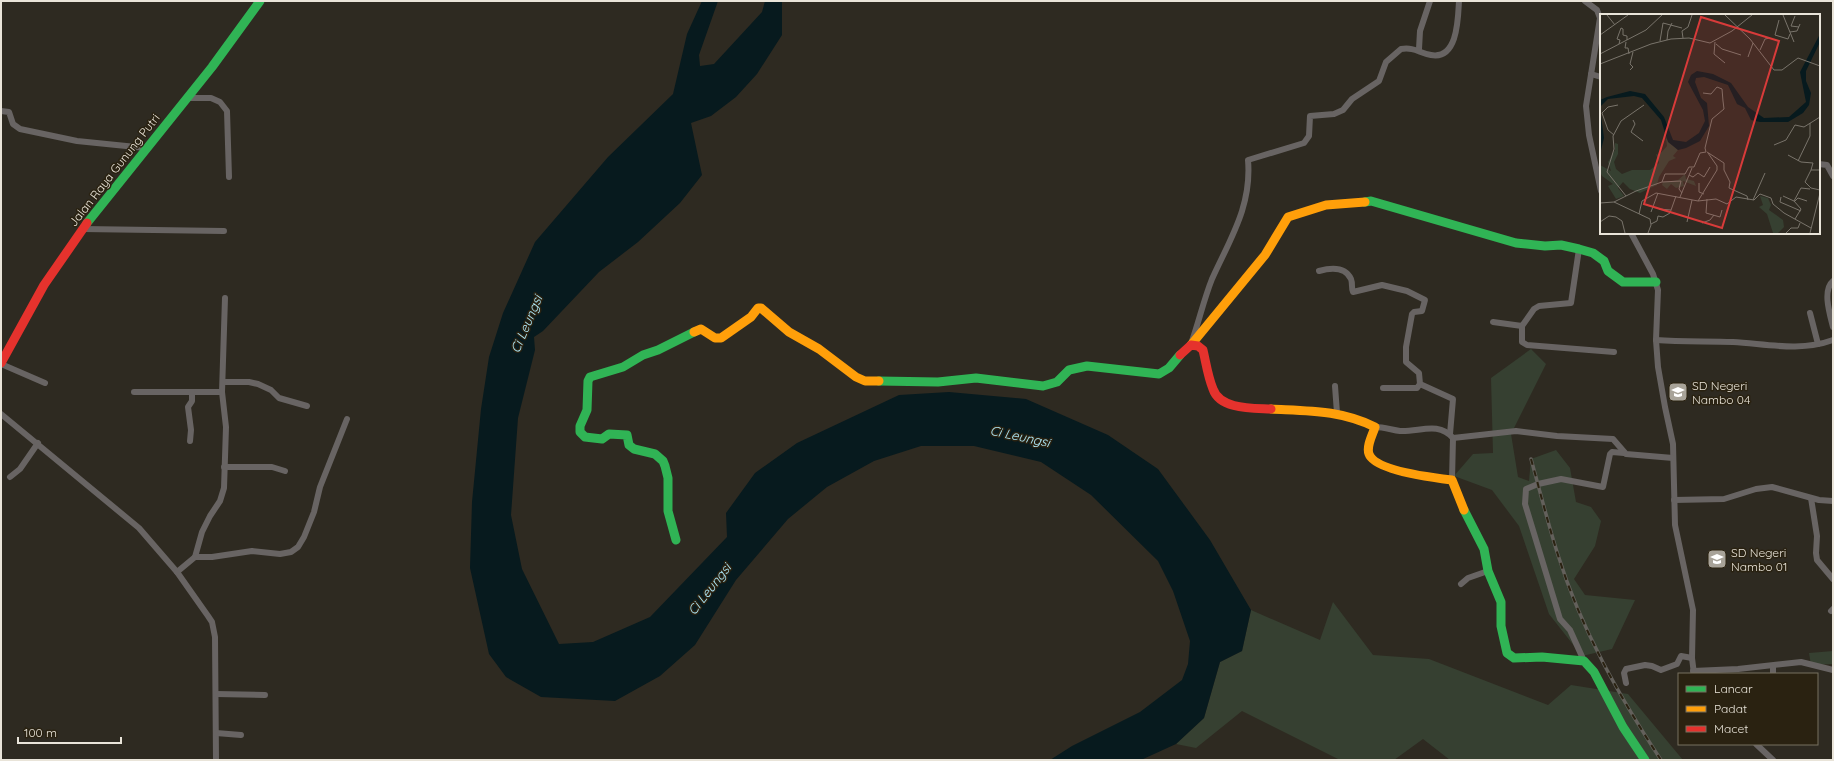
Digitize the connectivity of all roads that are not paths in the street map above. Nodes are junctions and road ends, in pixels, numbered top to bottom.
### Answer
1 (260, 1) edge
2 (1430, 1) edge
3 (1459, 1) edge
4 (1585, 1) edge
5 (1419, 50) junction
6 (1591, 74) junction
7 (1600, 77) edge
8 (187, 98) junction
9 (1, 111) edge
10 (146, 148) junction
11 (1820, 164) edge
12 (1833, 176) edge
13 (229, 178) dead end
14 (1600, 186) edge
15 (83, 229) junction
16 (224, 231) dead end
17 (1632, 234) edge
18 (1579, 248) junction
19 (1318, 271) dead end
20 (1833, 281) edge
21 (1656, 282) junction
22 (225, 298) dead end
23 (1810, 314) dead end
24 (1492, 322) dead end
25 (1522, 326) junction
26 (1833, 327) edge
27 (1656, 340) junction
28 (1833, 340) edge
29 (1818, 344) junction
30 (1191, 345) junction
31 (1614, 352) dead end
32 (1, 364) edge
33 (223, 382) junction
34 (45, 383) dead end
35 (1420, 384) junction
36 (1335, 386) dead end
37 (1383, 388) dead end
38 (134, 392) dead end
39 (192, 392) junction
40 (222, 392) junction
41 (307, 406) dead end
42 (1337, 413) junction
43 (1, 414) edge
44 (347, 419) dead end
45 (1375, 427) junction
46 (1452, 436) junction
47 (190, 441) dead end
48 (38, 443) junction
49 (1624, 453) junction
50 (1673, 458) junction
51 (224, 467) junction
52 (285, 471) dead end
53 (10, 477) dead end
54 (1452, 480) junction
55 (1812, 498) junction
56 (1674, 500) junction
57 (1833, 501) edge
58 (676, 540) dead end
59 (195, 557) junction
60 (1488, 571) junction
61 (177, 572) junction
62 (1833, 579) edge
63 (1461, 584) dead end
64 (1692, 658) junction
65 (1584, 661) junction
66 (1773, 666) junction
67 (1833, 670) edge
68 (1694, 673) edge
69 (1773, 673) edge
70 (1626, 683) dead end
71 (216, 694) junction
72 (265, 695) dead end
73 (216, 733) junction
74 (241, 735) dead end
75 (1757, 745) edge
76 (216, 760) edge
77 (1645, 760) edge
78 (1773, 760) edge

1 - 8 street, Jalan Raya Gunung Putri
2 - 5 street
3 - 5 street
4 - 6 street
5 - 30 street
6 - 7 street
6 - 14 street
8 - 10 street, Jalan Raya Gunung Putri
8 - 13 street
9 - 10 street
10 - 15 street, Jalan Raya Gunung Putri
11 - 12 street
15 - 16 street
15 - 32 street, Jalan Raya Gunung Putri
17 - 21 street
18 - 21 street
18 - 25 street
18 - 30 street
19 - 35 street
20 - 26 street
21 - 27 street
22 - 33 street
23 - 29 street
24 - 25 street
25 - 31 street
27 - 29 street
27 - 50 street
28 - 29 street
30 - 42 street
30 - 58 street
32 - 34 street
33 - 40 street
33 - 41 street
35 - 37 street
35 - 46 street
36 - 42 street
38 - 39 street
39 - 40 street
39 - 47 street
40 - 51 street
42 - 45 street
43 - 48 street
44 - 59 street
45 - 46 street
45 - 54 street
46 - 49 street
46 - 54 street
48 - 53 street
48 - 61 street
49 - 50 street
49 - 65 street
50 - 56 street
51 - 52 street
51 - 59 street
54 - 60 street
55 - 56 street
55 - 57 street
55 - 62 street
56 - 64 street
59 - 61 street
60 - 63 street
60 - 65 street
61 - 71 street
64 - 68 street
64 - 70 street
65 - 77 street
66 - 67 street
66 - 68 street
66 - 69 street
71 - 72 street
71 - 73 street
73 - 74 street
73 - 76 street
75 - 78 street

